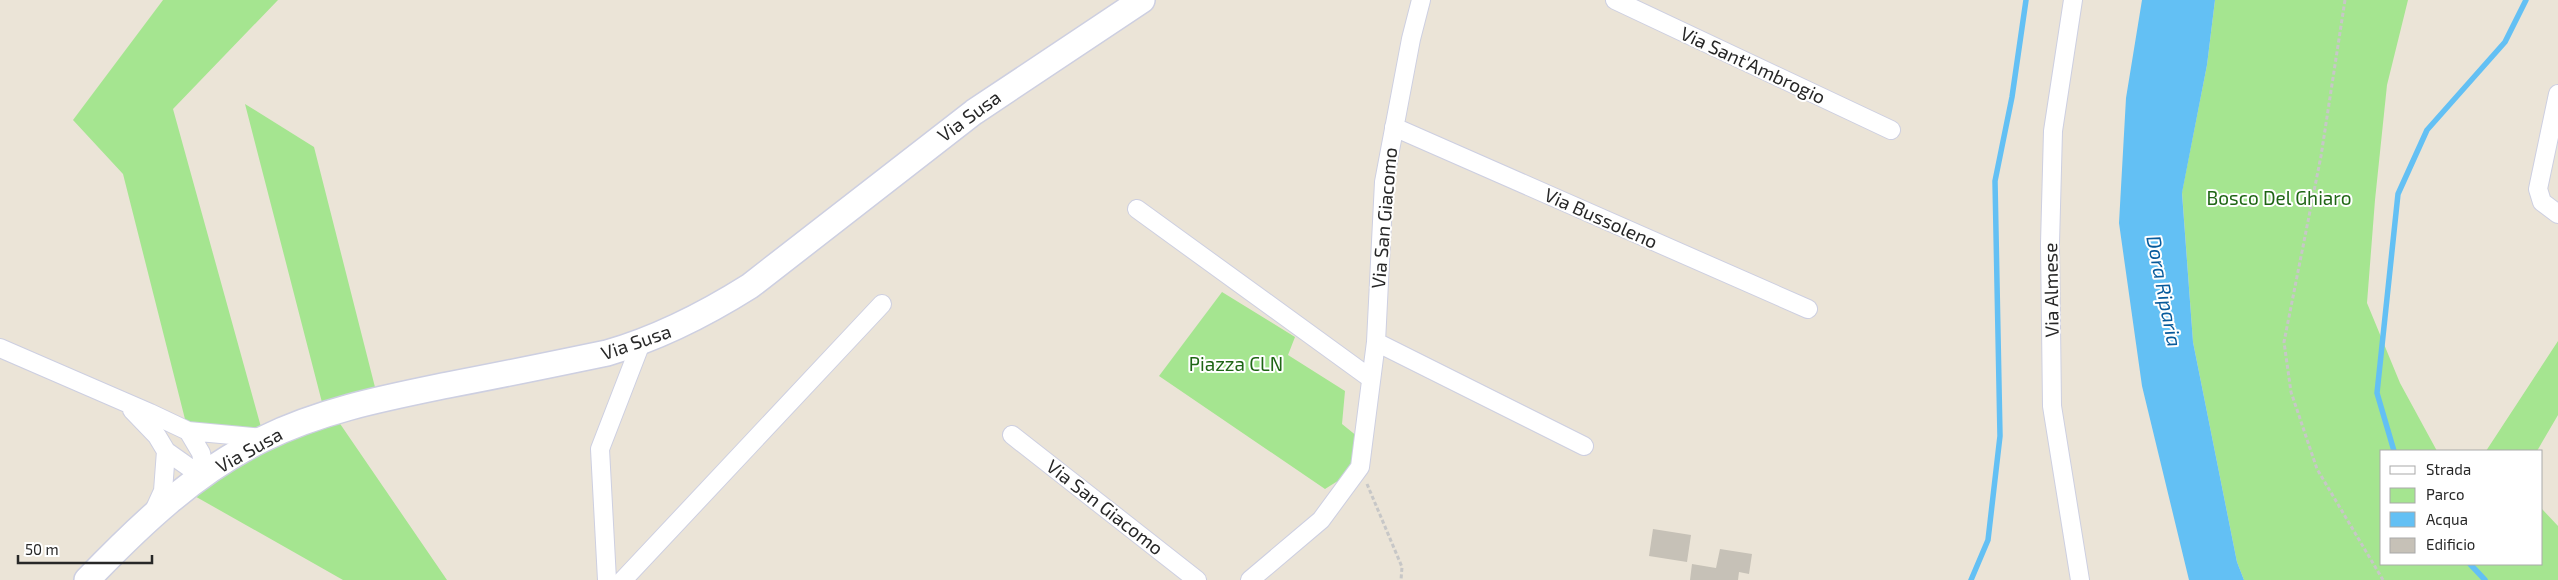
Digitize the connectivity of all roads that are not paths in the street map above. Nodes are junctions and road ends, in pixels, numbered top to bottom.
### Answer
1 (1142, 0) edge
2 (1421, 0) edge
3 (1615, 0) edge
4 (2073, 0) edge
5 (2558, 94) edge
6 (1394, 127) junction
7 (1891, 130) dead end
8 (1137, 209) dead end
9 (2558, 214) edge
10 (882, 304) dead end
11 (1808, 310) dead end
12 (1376, 342) junction
13 (641, 343) junction
14 (0, 348) edge
15 (1370, 378) junction
16 (126, 404) junction
17 (188, 431) junction
18 (1012, 435) dead end
19 (264, 438) junction
20 (1584, 446) dead end
21 (166, 451) junction
22 (205, 474) junction
23 (153, 514) junction
24 (87, 580) edge
25 (607, 580) edge
26 (622, 580) edge
27 (1197, 580) edge
28 (1250, 580) edge
29 (2080, 580) edge

1 - 13 main road, Via Susa
2 - 6 street, Via San Giacomo
3 - 7 street, Via Sant'Ambrogio
4 - 29 street, Via Almese
5 - 9 street
6 - 11 street, Via Bussoleno
6 - 12 street, Via San Giacomo
8 - 15 street
10 - 26 street
12 - 15 street, Via San Giacomo
12 - 20 street
13 - 19 main road, Via Susa
13 - 25 street
14 - 16 street
15 - 28 street, Via San Giacomo
16 - 17 street
16 - 21 street
17 - 19 street
17 - 22 street
18 - 27 street, Via San Giacomo
19 - 22 main road, Via Susa
21 - 22 street
21 - 23 street
22 - 23 main road, Via Susa
23 - 24 main road, Via Susa

